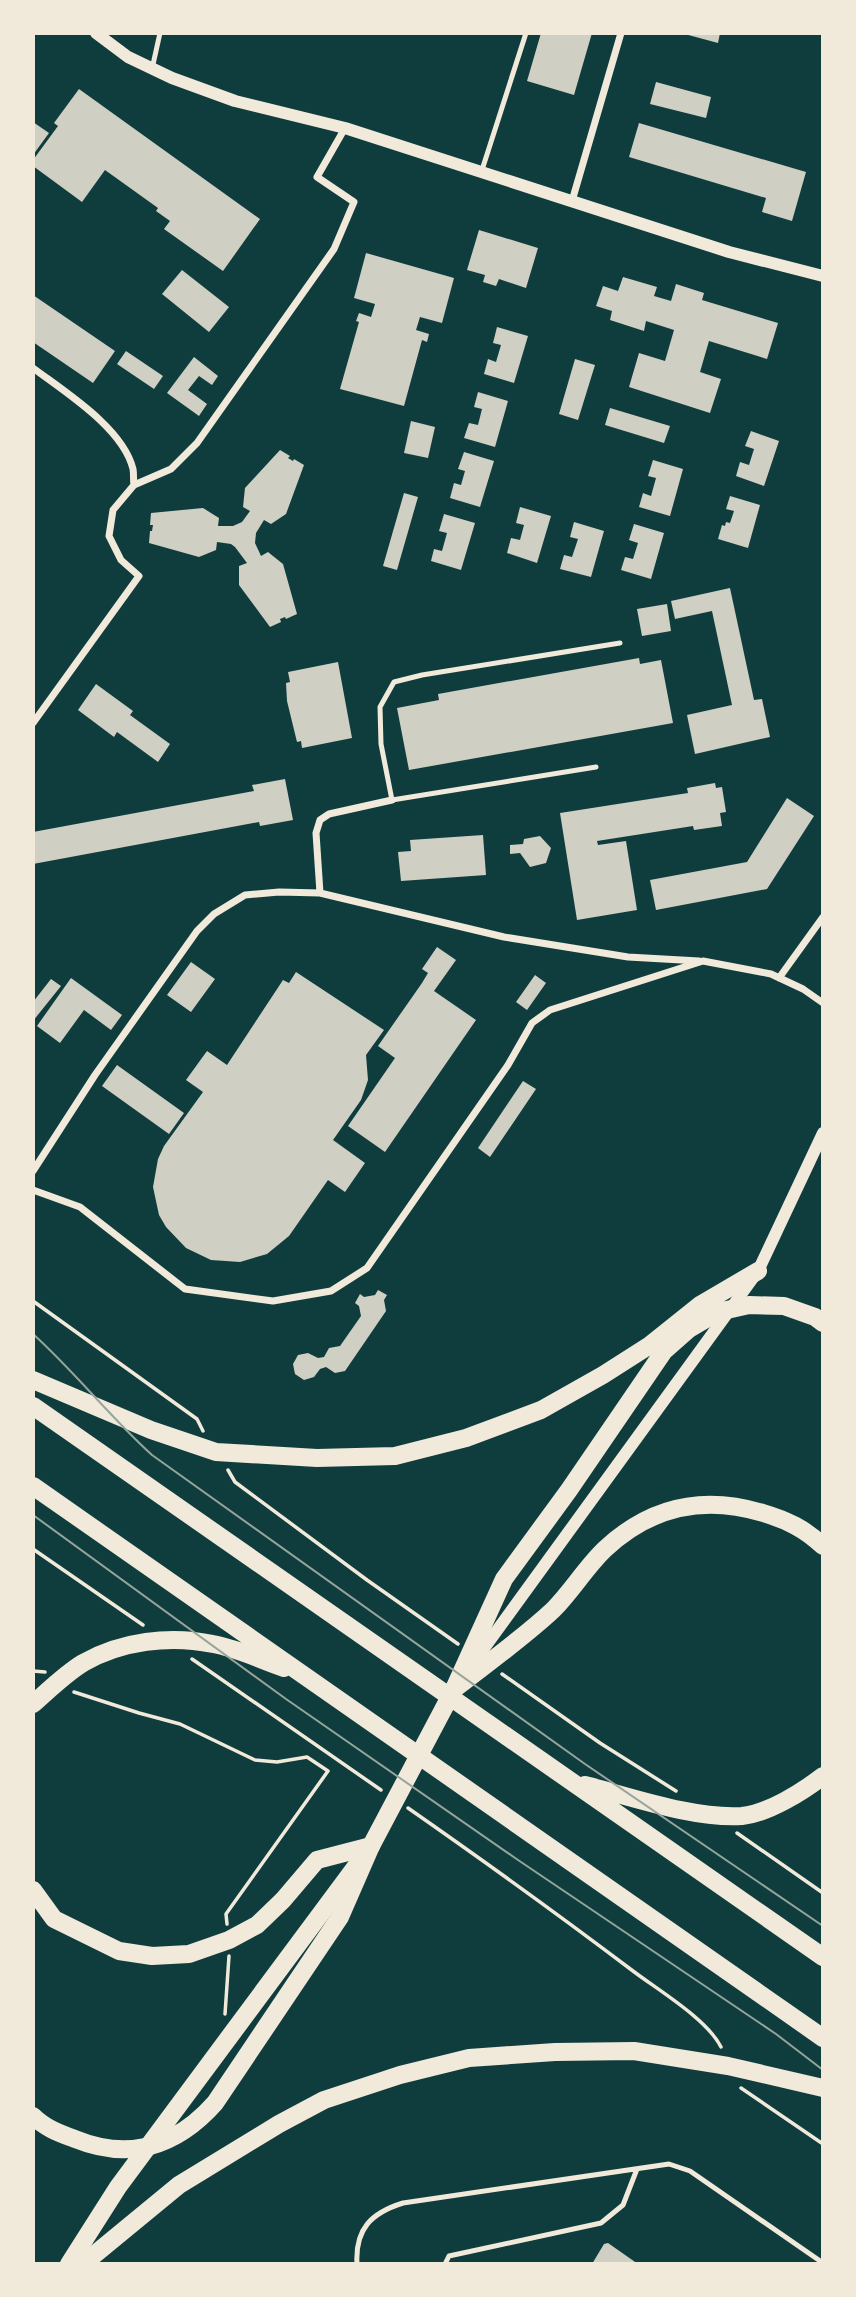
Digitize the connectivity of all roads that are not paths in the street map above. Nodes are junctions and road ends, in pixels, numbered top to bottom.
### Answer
1 (96, 33) edge
2 (160, 33) edge
3 (526, 33) edge
4 (621, 33) edge
5 (152, 69) junction
6 (345, 128) junction
7 (482, 172) junction
8 (572, 201) junction
9 (823, 276) edge
10 (33, 368) edge
11 (134, 485) junction
12 (620, 643) dead end
13 (33, 723) edge
14 (596, 767) dead end
15 (392, 800) junction
16 (320, 892) junction
17 (823, 917) edge
18 (703, 961) junction
19 (779, 978) junction
20 (823, 1003) edge
21 (823, 1133) edge
22 (33, 1171) edge
23 (33, 1190) edge
24 (758, 1271) junction
25 (823, 1323) edge
26 (33, 1380) edge
27 (33, 1406) edge
28 (33, 1486) edge
29 (823, 1546) edge
30 (303, 1674) junction
31 (454, 1689) junction
32 (33, 1704) edge
33 (823, 1776) edge
34 (573, 1782) junction
35 (372, 1846) junction
36 (33, 1890) edge
37 (823, 1957) edge
38 (823, 2038) edge
39 (823, 2088) edge
40 (33, 2116) edge
41 (637, 2169) junction
42 (823, 2263) edge
43 (69, 2264) edge
44 (83, 2264) edge
45 (357, 2264) edge
46 (445, 2264) edge

1 - 5 street
2 - 5 lane
3 - 7 lane
4 - 8 street
5 - 6 street
6 - 7 street
6 - 11 street
7 - 8 street
8 - 9 street
10 - 11 street
11 - 13 street
12 - 15 lane
14 - 15 lane
15 - 16 street
16 - 18 street
16 - 22 street
17 - 19 street
18 - 19 street
18 - 23 street
19 - 20 street
21 - 24 street
24 - 26 main road
24 - 31 street
25 - 31 main road
27 - 34 main road
28 - 30 main road
29 - 31 main road
30 - 32 main road
30 - 38 main road
31 - 35 main road
33 - 34 main road
34 - 37 main road
35 - 36 main road
35 - 40 main road
35 - 43 main road
39 - 44 main road
41 - 42 lane
41 - 45 lane
41 - 46 lane

